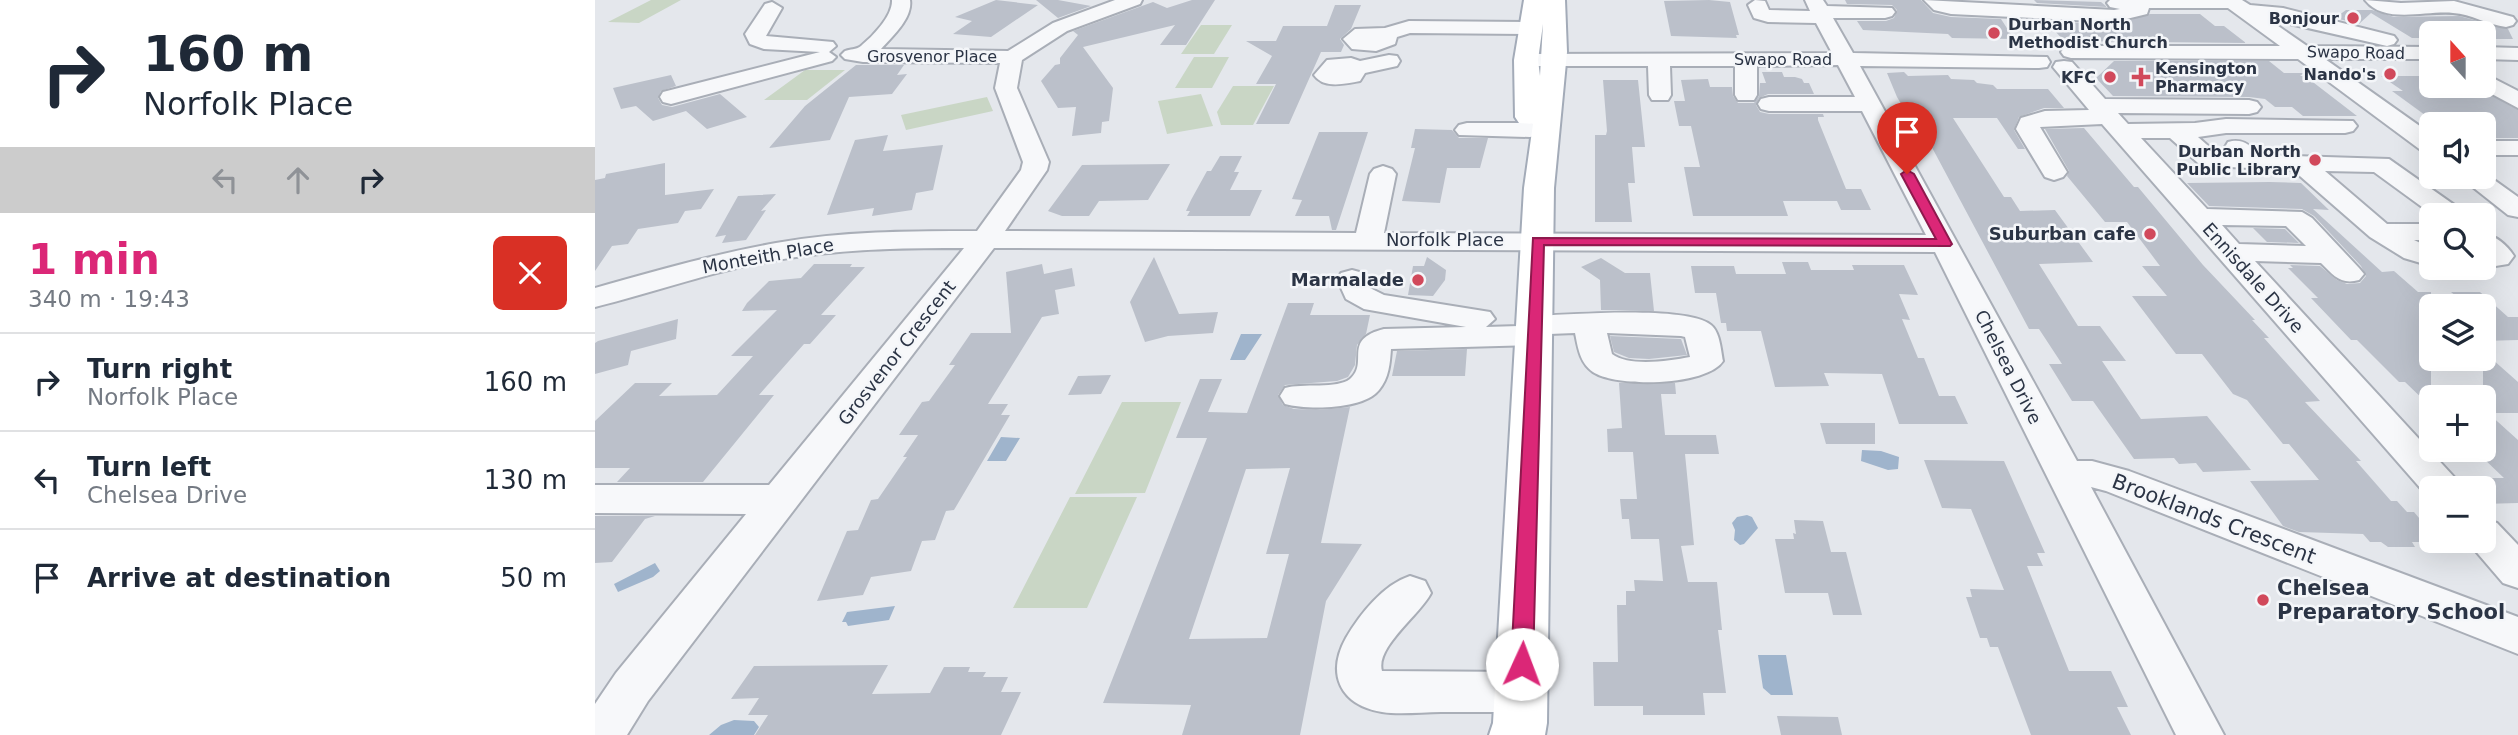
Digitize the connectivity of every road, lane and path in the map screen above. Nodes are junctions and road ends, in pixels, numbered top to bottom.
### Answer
1 (901, 0) edge
2 (1133, 0) edge
3 (1535, 0) edge
4 (1554, 0) edge
5 (1933, 0) edge
6 (2074, 0) edge
7 (2105, 0) edge
8 (2468, 0) edge
9 (2002, 4) edge
10 (2237, 4) edge
11 (1758, 5) dead end
12 (772, 8) dead end
13 (2379, 8) edge
14 (2140, 10) dead end
15 (1885, 12) dead end
16 (1807, 18) edge
17 (2510, 20) edge
18 (2428, 21) edge
19 (2267, 27) junction
20 (1528, 47) junction
21 (2050, 51) junction
22 (2227, 52) junction
23 (2419, 53) edge
24 (2496, 54) edge
25 (2518, 54) edge
26 (845, 55) junction
27 (2419, 55) edge
28 (1554, 56) junction
29 (1844, 56) junction
30 (2307, 56) junction
31 (2496, 56) edge
32 (1012, 57) junction
33 (1659, 60) junction
34 (1746, 60) junction
35 (2518, 61) edge
36 (1356, 68) dead end
37 (2496, 88) edge
38 (1660, 95) dead end
39 (1746, 95) dead end
40 (671, 97) dead end
41 (2518, 101) edge
42 (1769, 104) dead end
43 (1870, 104) junction
44 (2263, 107) dead end
45 (2109, 118) junction
46 (2345, 126) dead end
47 (2218, 127) junction
48 (1467, 130) dead end
49 (1530, 130) junction
50 (2176, 131) junction
51 (2419, 137) edge
52 (2496, 148) edge
53 (2518, 148) edge
54 (2143, 155) junction
55 (2204, 156) junction
56 (2253, 162) junction
57 (2300, 163) junction
58 (2054, 172) dead end
59 (1383, 174) dead end
60 (1539, 188) junction
61 (2490, 189) edge
62 (2433, 203) edge
63 (2518, 209) edge
64 (2197, 217) junction
65 (2382, 232) junction
66 (2419, 232) edge
67 (986, 239) junction
68 (1368, 240) junction
69 (1538, 240) junction
70 (1945, 244) junction
71 (2229, 252) junction
72 (2419, 253) edge
73 (1352, 279) dead end
74 (595, 298) edge
75 (1589, 325) dead end
76 (1534, 326) junction
77 (1297, 396) dead end
78 (2063, 474) junction
79 (2431, 476) edge
80 (595, 499) edge
81 (780, 499) junction
82 (2496, 548) edge
83 (2518, 572) edge
84 (1410, 593) dead end
85 (2518, 636) edge
86 (1520, 721) edge
87 (601, 735) edge
88 (2200, 735) edge

1 - 26 street
2 - 32 street
3 - 20 main road
4 - 28 main road
5 - 9 street
6 - 9 street
7 - 10 street
8 - 17 street
9 - 14 street
9 - 21 street, Ennisdale Drive
10 - 19 street
10 - 23 street
11 - 16 street
12 - 26 street
13 - 17 street
13 - 18 street
15 - 16 street
16 - 29 street, Chelsea Drive
19 - 22 street
19 - 30 street
20 - 28 street, Swapo Road
20 - 36 street, Swapo Road
20 - 49 main road
21 - 22 street, Swapo Road
21 - 29 street, Swapo Road
21 - 30 street, Swapo Road
21 - 45 street, Ennisdale Drive
22 - 30 street, Swapo Road
24 - 25 street
26 - 32 street, Grosvenor Place
26 - 40 street
27 - 30 street, Swapo Road
28 - 29 street, Swapo Road
28 - 33 street, Swapo Road
28 - 60 main road
29 - 34 street, Swapo Road
29 - 43 street, Chelsea Drive
30 - 51 street
31 - 35 street
32 - 67 street, Grosvenor Crescent
33 - 34 street, Swapo Road
33 - 38 street
34 - 39 street
37 - 41 street
42 - 43 street
43 - 70 street, Chelsea Drive
44 - 45 street
45 - 50 street
45 - 54 street, Ennisdale Drive
45 - 58 street
46 - 47 street
47 - 50 street
47 - 56 street
48 - 49 street
49 - 60 main road
50 - 55 street
52 - 53 street
54 - 55 street
54 - 64 street, Ennisdale Drive
55 - 56 street
56 - 57 street
57 - 62 street
57 - 65 street
59 - 68 street
60 - 69 main road
61 - 63 street
64 - 71 street, Ennisdale Drive
64 - 71 street
65 - 66 street
65 - 72 street
67 - 68 street, Norfolk Place
67 - 74 street, Monteith Place
67 - 81 street, Grosvenor Crescent
68 - 69 street, Norfolk Place
69 - 70 street, Norfolk Place
69 - 76 main road
70 - 78 street, Chelsea Drive
71 - 79 street, Ennisdale Drive
73 - 76 street
75 - 76 street
76 - 77 street
76 - 86 main road
78 - 85 street, Brooklands Crescent
78 - 88 street, Chelsea Drive
80 - 81 street
81 - 87 street, Grosvenor Crescent
82 - 83 street
84 - 86 street

